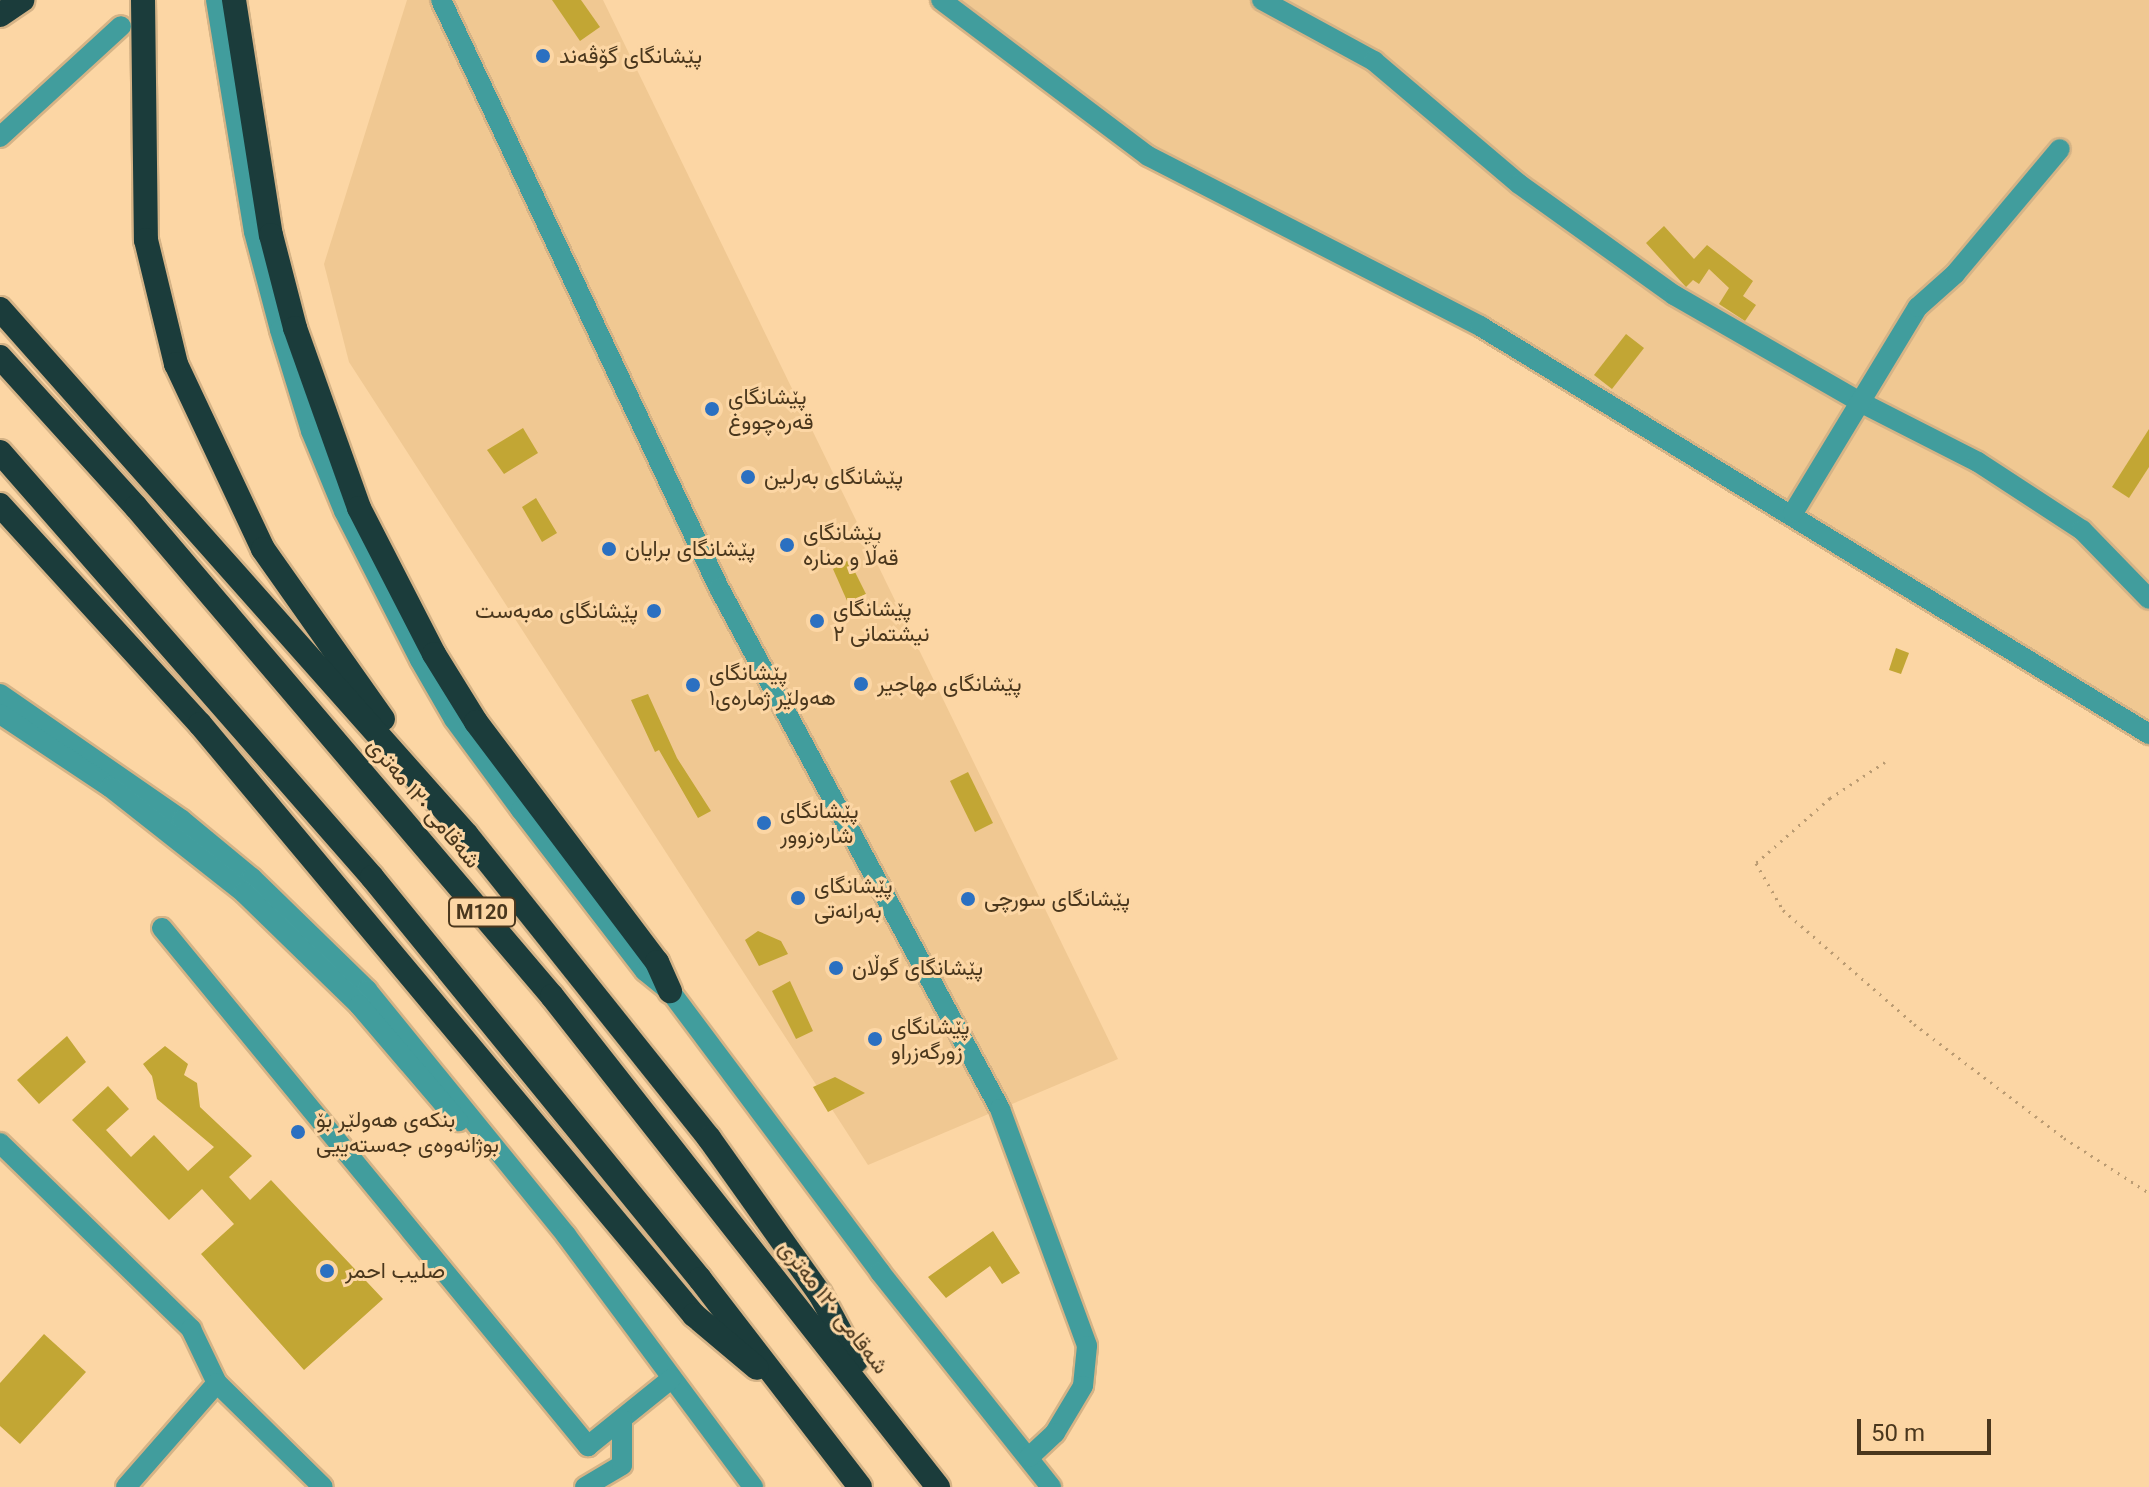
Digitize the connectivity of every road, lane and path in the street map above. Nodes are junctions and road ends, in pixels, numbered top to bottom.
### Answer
1 (22, 0) edge
2 (143, 0) edge
3 (216, 0) edge
4 (234, 0) edge
5 (441, 0) edge
6 (941, 0) edge
7 (1262, 0) edge
8 (0, 15) edge
9 (121, 26) dead end
10 (0, 137) edge
11 (2060, 149) dead end
12 (0, 309) edge
13 (0, 357) edge
14 (1862, 403) junction
15 (0, 452) edge
16 (0, 505) edge
17 (1793, 513) junction
18 (2149, 599) edge
19 (0, 694) edge
20 (0, 714) edge
21 (2149, 734) edge
22 (1885, 762) dead end
23 (467, 835) junction
24 (162, 928) dead end
25 (670, 991) junction
26 (0, 1143) edge
27 (2149, 1193) edge
28 (614, 1303) junction
29 (671, 1379) junction
30 (217, 1383) junction
31 (783, 1387) junction
32 (873, 1400) junction
33 (622, 1419) junction
34 (1029, 1457) junction
35 (126, 1487) edge
36 (323, 1487) edge
37 (585, 1487) edge
38 (753, 1487) edge
39 (860, 1487) edge
40 (938, 1487) edge
41 (1051, 1487) edge

1 - 8 highway
2 - 23 highway
3 - 25 street
4 - 25 highway
5 - 34 street
6 - 17 street
7 - 14 street
9 - 10 street
11 - 14 street
12 - 23 highway
13 - 32 highway, شەقامی ١٢٠ مەتری / M120
14 - 17 street
14 - 18 street
15 - 31 highway, M120
16 - 31 highway
17 - 21 street
19 - 28 street
20 - 28 street
22 - 27 path
23 - 32 highway
24 - 33 street
25 - 34 street
26 - 30 street
28 - 29 street
29 - 33 street
29 - 38 street
30 - 35 street
30 - 36 street
31 - 39 highway, M120
32 - 40 highway, شەقامی ١٢٠ مەتری / M120
33 - 37 street
34 - 41 street

